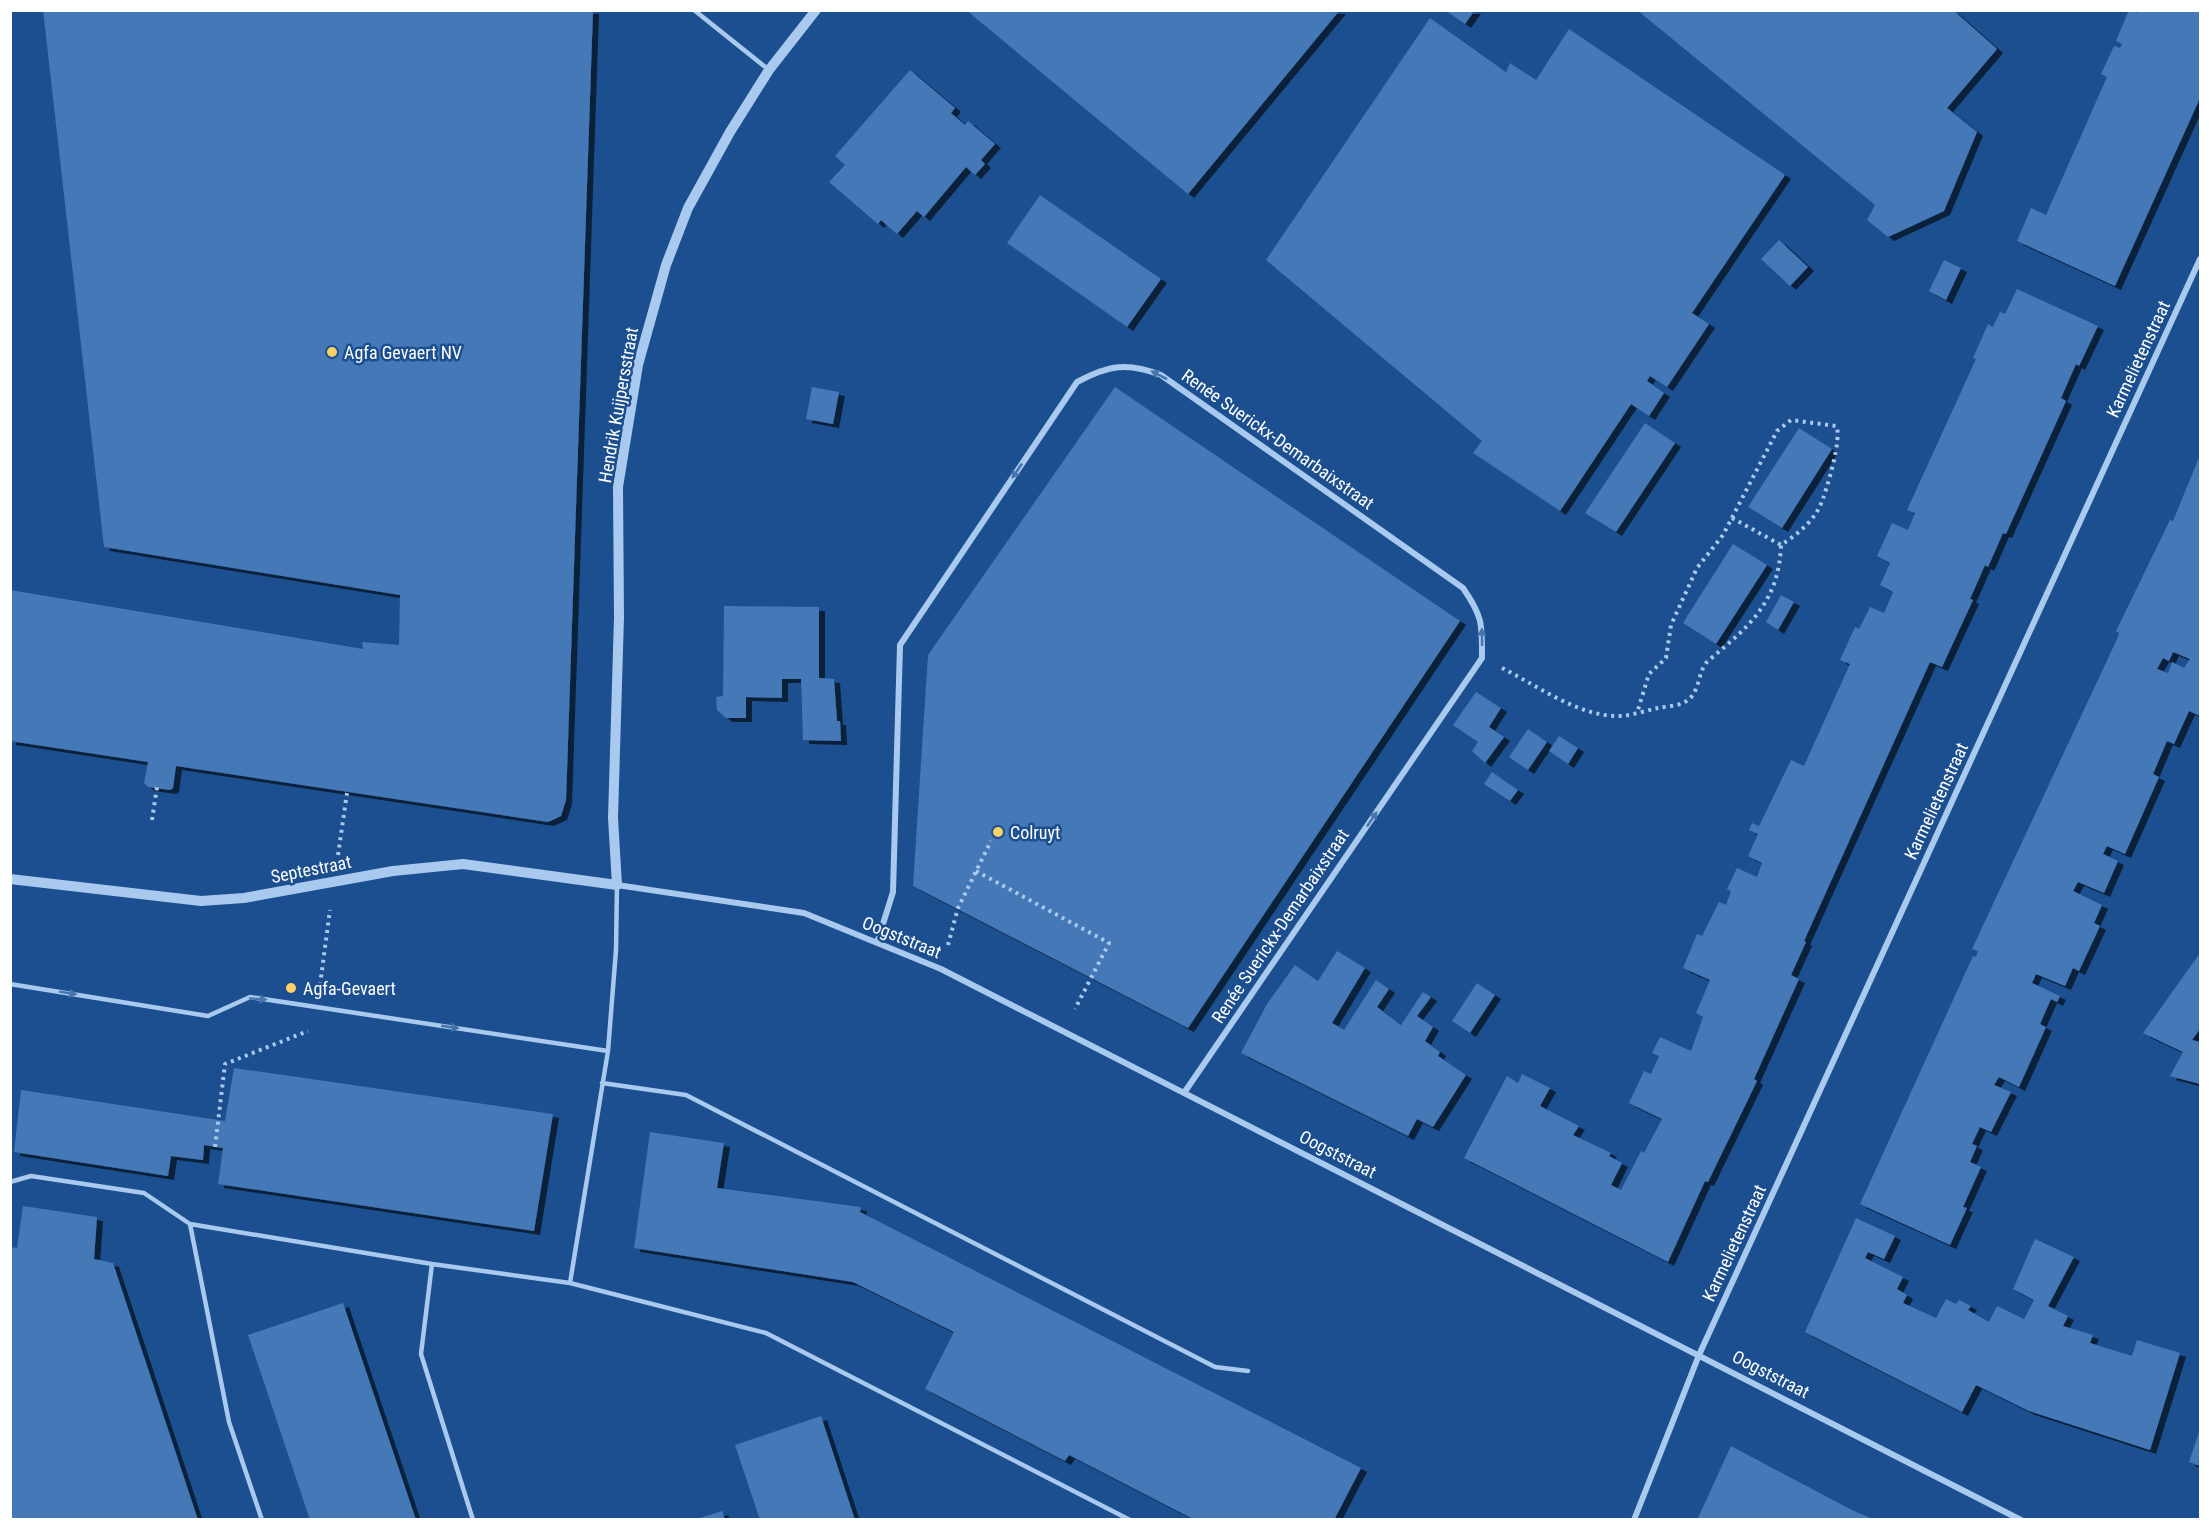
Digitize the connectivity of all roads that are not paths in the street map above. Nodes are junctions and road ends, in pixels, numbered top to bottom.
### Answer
1 (694, 10) edge
2 (816, 10) edge
3 (769, 70) junction
4 (2200, 259) edge
5 (10, 879) edge
6 (618, 885) junction
7 (877, 943) junction
8 (10, 984) edge
9 (608, 1051) junction
10 (602, 1083) junction
11 (1184, 1093) junction
12 (10, 1182) edge
13 (190, 1224) junction
14 (432, 1264) junction
15 (570, 1282) junction
16 (1699, 1355) junction
17 (1248, 1371) dead end
18 (262, 1520) edge
19 (473, 1520) edge
20 (1130, 1520) edge
21 (1634, 1520) edge
22 (2022, 1520) edge

1 - 3 lane
2 - 3 street, Hendrik Kuijpersstraat
3 - 6 street, Hendrik Kuijpersstraat
4 - 16 street, Karmelietenstraat
5 - 6 street, Septestraat
6 - 7 street, Oogststraat
6 - 9 lane
7 - 11 street, Oogststraat
11 -> 7 street, Renée Suerickx-Demarbaixstraat
8 -> 9 lane
9 - 10 lane
10 - 15 lane
10 - 17 lane
11 - 16 street, Oogststraat
12 - 13 lane
13 - 14 lane
13 - 18 lane
14 - 15 lane
14 - 19 lane
15 - 20 lane
16 - 21 street, Karmelietenstraat
16 - 22 street, Oogststraat

